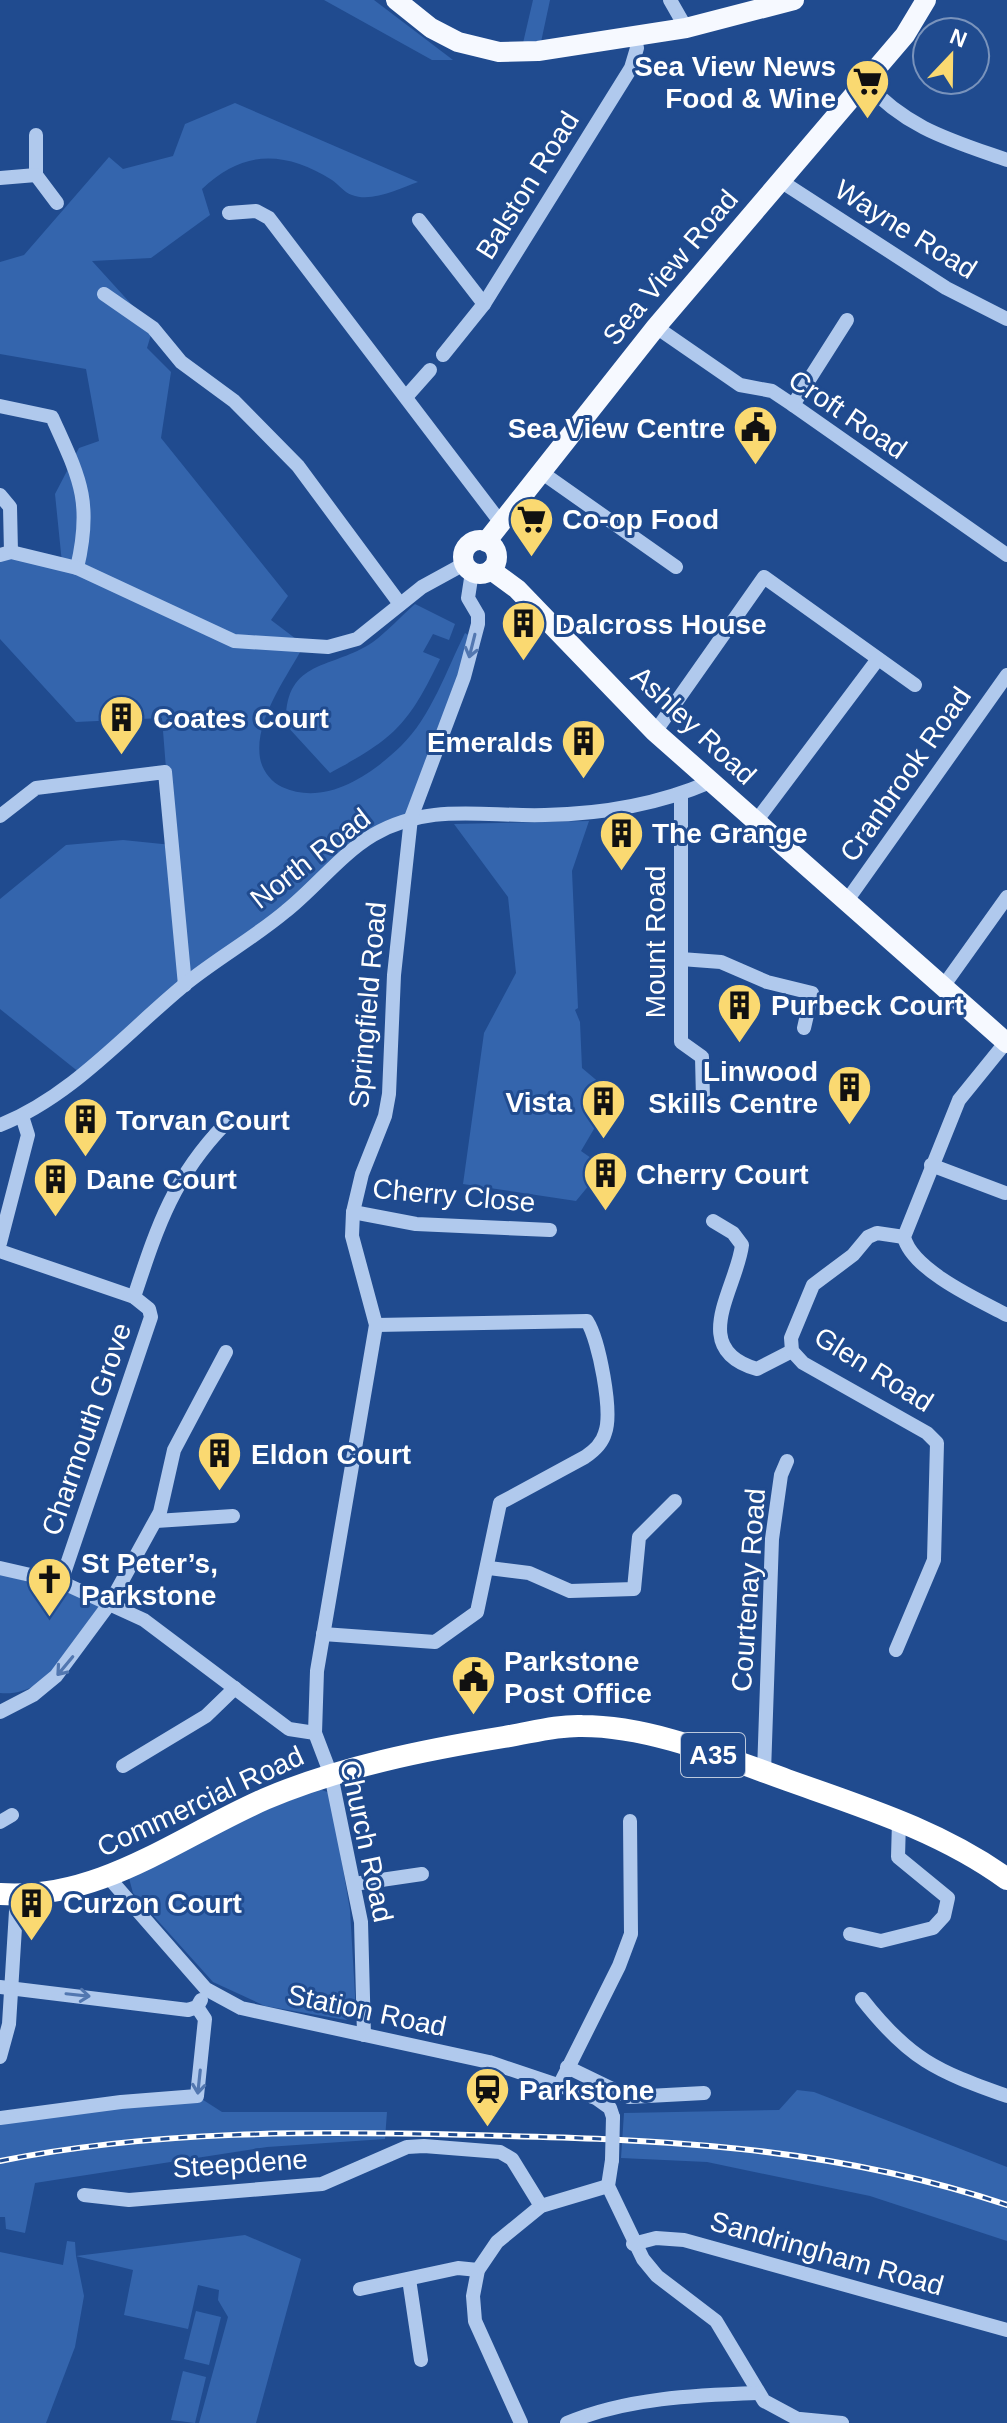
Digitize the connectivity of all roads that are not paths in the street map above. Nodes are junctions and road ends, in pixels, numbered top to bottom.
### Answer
1 (794, 0) edge
2 (926, 0) edge
3 (937, 0) edge
4 (399, 1) edge
5 (673, 2) edge
6 (686, 28) junction
7 (634, 35) junction
8 (905, 35) junction
9 (865, 82) junction
10 (36, 135) dead end
11 (1007, 160) edge
12 (36, 175) junction
13 (0, 178) edge
14 (779, 180) junction
15 (57, 203) dead end
16 (229, 213) dead end
17 (419, 220) dead end
18 (104, 294) dead end
19 (484, 304) junction
20 (1007, 319) edge
21 (847, 320) dead end
22 (656, 327) junction
23 (443, 355) dead end
24 (430, 370) dead end
25 (406, 397) junction
26 (793, 405) junction
27 (0, 406) edge
28 (541, 472) junction
29 (0, 495) edge
30 (501, 523) junction
31 (486, 542) junction
32 (6, 554) edge
33 (1007, 555) edge
34 (676, 567) dead end
35 (77, 568) junction
36 (475, 569) junction
37 (400, 604) junction
38 (878, 659) junction
39 (1007, 675) edge
40 (915, 685) dead end
41 (655, 732) junction
42 (710, 782) junction
43 (681, 794) junction
44 (0, 816) edge
45 (411, 818) junction
46 (757, 820) junction
47 (1007, 897) edge
48 (846, 902) junction
49 (681, 959) junction
50 (185, 985) junction
51 (942, 988) junction
52 (804, 1028) dead end
53 (1006, 1043) edge
54 (703, 1099) dead end
55 (22, 1116) junction
56 (225, 1124) dead end
57 (0, 1125) edge
58 (931, 1165) junction
59 (1005, 1193) dead end
60 (353, 1212) junction
61 (713, 1221) dead end
62 (550, 1230) dead end
63 (904, 1237) junction
64 (0, 1243) edge
65 (0, 1251) edge
66 (134, 1297) junction
67 (1007, 1315) edge
68 (376, 1325) junction
69 (792, 1351) junction
70 (226, 1352) dead end
71 (787, 1461) dead end
72 (675, 1501) dead end
73 (233, 1516) dead end
74 (156, 1521) junction
75 (0, 1568) edge
76 (489, 1568) junction
77 (61, 1582) junction
78 (110, 1603) junction
79 (323, 1634) junction
80 (896, 1650) dead end
81 (235, 1688) junction
82 (0, 1712) edge
83 (315, 1733) junction
84 (123, 1766) dead end
85 (764, 1772) junction
86 (331, 1775) junction
87 (630, 1821) dead end
88 (899, 1821) junction
89 (422, 1874) dead end
90 (109, 1878) junction
91 (1007, 1879) edge
92 (354, 1884) junction
93 (8, 1895) edge
94 (850, 1934) dead end
95 (6, 1988) edge
96 (209, 1990) junction
97 (862, 1999) dead end
98 (197, 2007) junction
99 (364, 2035) junction
100 (0, 2057) edge
101 (567, 2067) junction
102 (558, 2088) junction
103 (704, 2093) dead end
104 (1007, 2096) edge
105 (0, 2118) edge
106 (608, 2186) junction
107 (84, 2195) dead end
108 (541, 2206) junction
109 (633, 2244) junction
110 (478, 2270) junction
111 (409, 2279) junction
112 (360, 2289) dead end
113 (1007, 2330) edge
114 (421, 2360) dead end
115 (758, 2393) junction
116 (803, 2421) edge
117 (521, 2423) edge
118 (567, 2423) edge
119 (842, 2423) edge

1 - 6 main road
2 - 8 main road, Sea View Road
3 - 8 main road, Sea View Road
4 - 7 main road
5 - 6 street
6 - 7 main road
7 - 19 street, Balston Road
8 - 9 main road, Sea View Road
9 - 11 street
9 - 14 main road, Sea View Road
10 - 12 street
12 - 13 street
12 - 15 street
14 - 20 street, Wayne Road
14 - 22 main road, Sea View Road
16 - 25 street
17 - 19 street
18 - 37 street
19 - 23 street, Balston Road
21 - 26 street
22 - 26 street, Croft Road
22 - 28 main road, Sea View Road
24 - 25 street
25 - 30 street
26 - 33 street, Croft Road
27 - 35 street
28 - 30 main road, Sea View Road
28 - 34 street
29 - 32 street
30 - 31 main road, Sea View Road
31 - 36 main road
31 - 36 main road, Sea View Road
32 - 35 street
35 - 37 street
36 - 37 street
36 - 41 main road, Ashley Road
36 -> 45 street, Springfield Road
38 - 40 street
38 - 41 street
38 - 46 street
39 - 48 street, Cranbrook Road
41 - 42 main road, Ashley Road
42 - 43 street, North Road
42 - 46 main road, Ashley Road
43 - 45 street, North Road
43 - 49 street, Mount Road
44 - 50 street
45 - 50 street, North Road
45 - 60 street, Springfield Road
46 - 48 main road, Ashley Road
47 - 51 street
48 - 51 main road, Ashley Road
49 - 52 street
49 - 54 street, Mount Road
50 - 55 street, North Road
51 - 53 main road, Ashley Road
53 - 58 street
55 - 57 street, North Road
55 - 64 street
56 - 66 street
58 - 59 street
58 - 63 street
60 - 62 street, Cherry Close
60 - 68 street, Springfield Road
61 - 69 street
63 - 67 street
63 - 69 street, Glen Road
65 - 66 street, Charmouth Grove
66 - 77 street, Charmouth Grove
68 - 76 street
68 - 79 street, Springfield Road
69 - 80 street, Glen Road
70 - 74 street
71 - 85 street, Courtenay Road
72 - 76 street
73 - 74 street
74 - 78 street
75 - 77 street, Church Road
76 - 79 street
77 - 78 street, Church Road
78 - 81 street, Church Road
78 -> 82 street
79 - 83 street, Springfield Road
81 - 83 street, Church Road
81 - 84 street
83 - 86 street, Church Road
85 - 86 highway, A35
85 - 88 highway, A35
86 - 90 highway, Commercial Road / A35
86 - 92 street, Church Road
87 - 101 street
88 - 91 highway, A35
88 - 94 street
89 - 92 street
90 - 93 highway, Commercial Road / A35
90 - 96 street, Station Road
92 - 99 street, Church Road
93 - 95 street
95 -> 98 street
95 - 100 street
96 - 98 street
96 - 99 street, Station Road
97 - 104 street
98 -> 105 street
99 - 102 street, Station Road
101 - 102 street
101 - 103 street
102 - 106 street, Station Road, bridge
106 - 108 street
106 - 109 street
107 - 108 street, Steepdene
108 - 110 street
109 - 113 street, Sandringham Road
109 - 115 street
110 - 111 street
110 - 117 street
111 - 112 street
111 - 114 street
115 - 116 street
115 - 118 street
116 - 119 street

